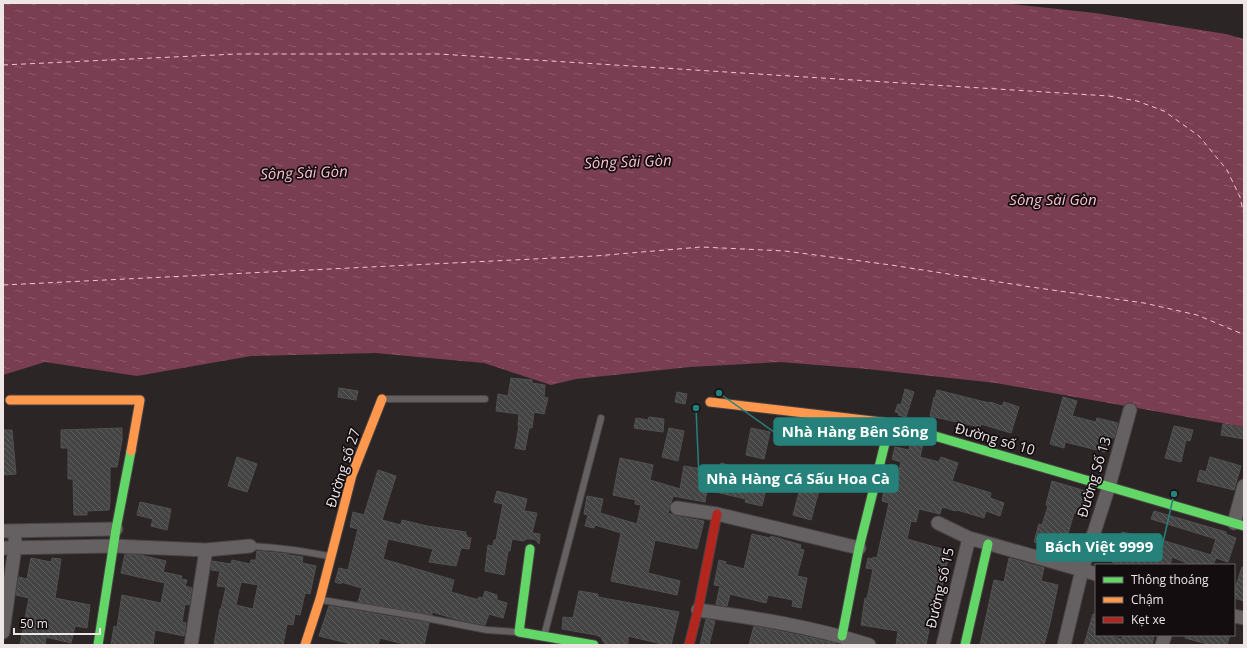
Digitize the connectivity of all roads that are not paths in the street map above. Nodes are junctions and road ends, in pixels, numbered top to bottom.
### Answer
1 (382, 399) joint
2 (485, 399) dead end
3 (10, 400) dead end
4 (710, 402) dead end
5 (1130, 410) dead end
6 (601, 418) dead end
7 (890, 423) junction
8 (1109, 486) junction
9 (1244, 486) edge
10 (677, 508) dead end
11 (717, 514) junction
12 (938, 523) dead end
13 (1239, 524) edge
14 (116, 529) junction
15 (9, 530) edge
16 (968, 538) junction
17 (988, 544) junction
18 (114, 546) junction
19 (250, 546) joint
20 (9, 547) edge
21 (859, 548) junction
22 (530, 549) dead end
23 (206, 550) junction
24 (331, 556) junction
25 (1082, 570) junction
26 (1095, 574) edge
27 (320, 600) junction
28 (698, 610) junction
29 (950, 616) junction
30 (970, 623) junction
31 (3, 632) edge
32 (519, 632) junction
33 (842, 636) junction
34 (535, 639) edge
35 (98, 645) edge
36 (191, 645) edge
37 (304, 645) edge
38 (594, 645) edge
39 (689, 645) edge
40 (869, 645) edge
41 (943, 645) edge
42 (965, 645) edge
43 (1064, 645) edge

1 - 2 lane, Đường số 27
1 - 24 street, Đường số 27
3 - 14 street
4 - 7 street, Đường số 10
5 - 8 street, Đường Số 13
6 - 34 lane
7 - 8 street, Đường số 10
7 - 21 street
8 - 13 street, Đường số 10
8 - 25 street, Đường Số 13
9 - 13 street
10 - 11 street
11 - 21 street
11 - 28 street
12 - 16 street
14 - 15 street
14 - 18 street
15 - 20 street
16 - 17 street
16 - 29 street, Đường số 15
17 - 25 street
17 - 30 street
18 - 20 street
18 - 23 street
18 - 35 street
19 - 23 street
19 - 24 lane
20 - 31 street
21 - 33 street
22 - 32 street
23 - 36 street
24 - 27 street, Đường số 27
25 - 26 street
25 - 43 street, Đường Số 13
27 - 32 lane
27 - 37 street, Đường số 27
28 - 33 street
28 - 39 street
29 - 30 street
29 - 41 street, Đường số 15
30 - 42 street
32 - 34 street
33 - 40 street
34 - 38 street

